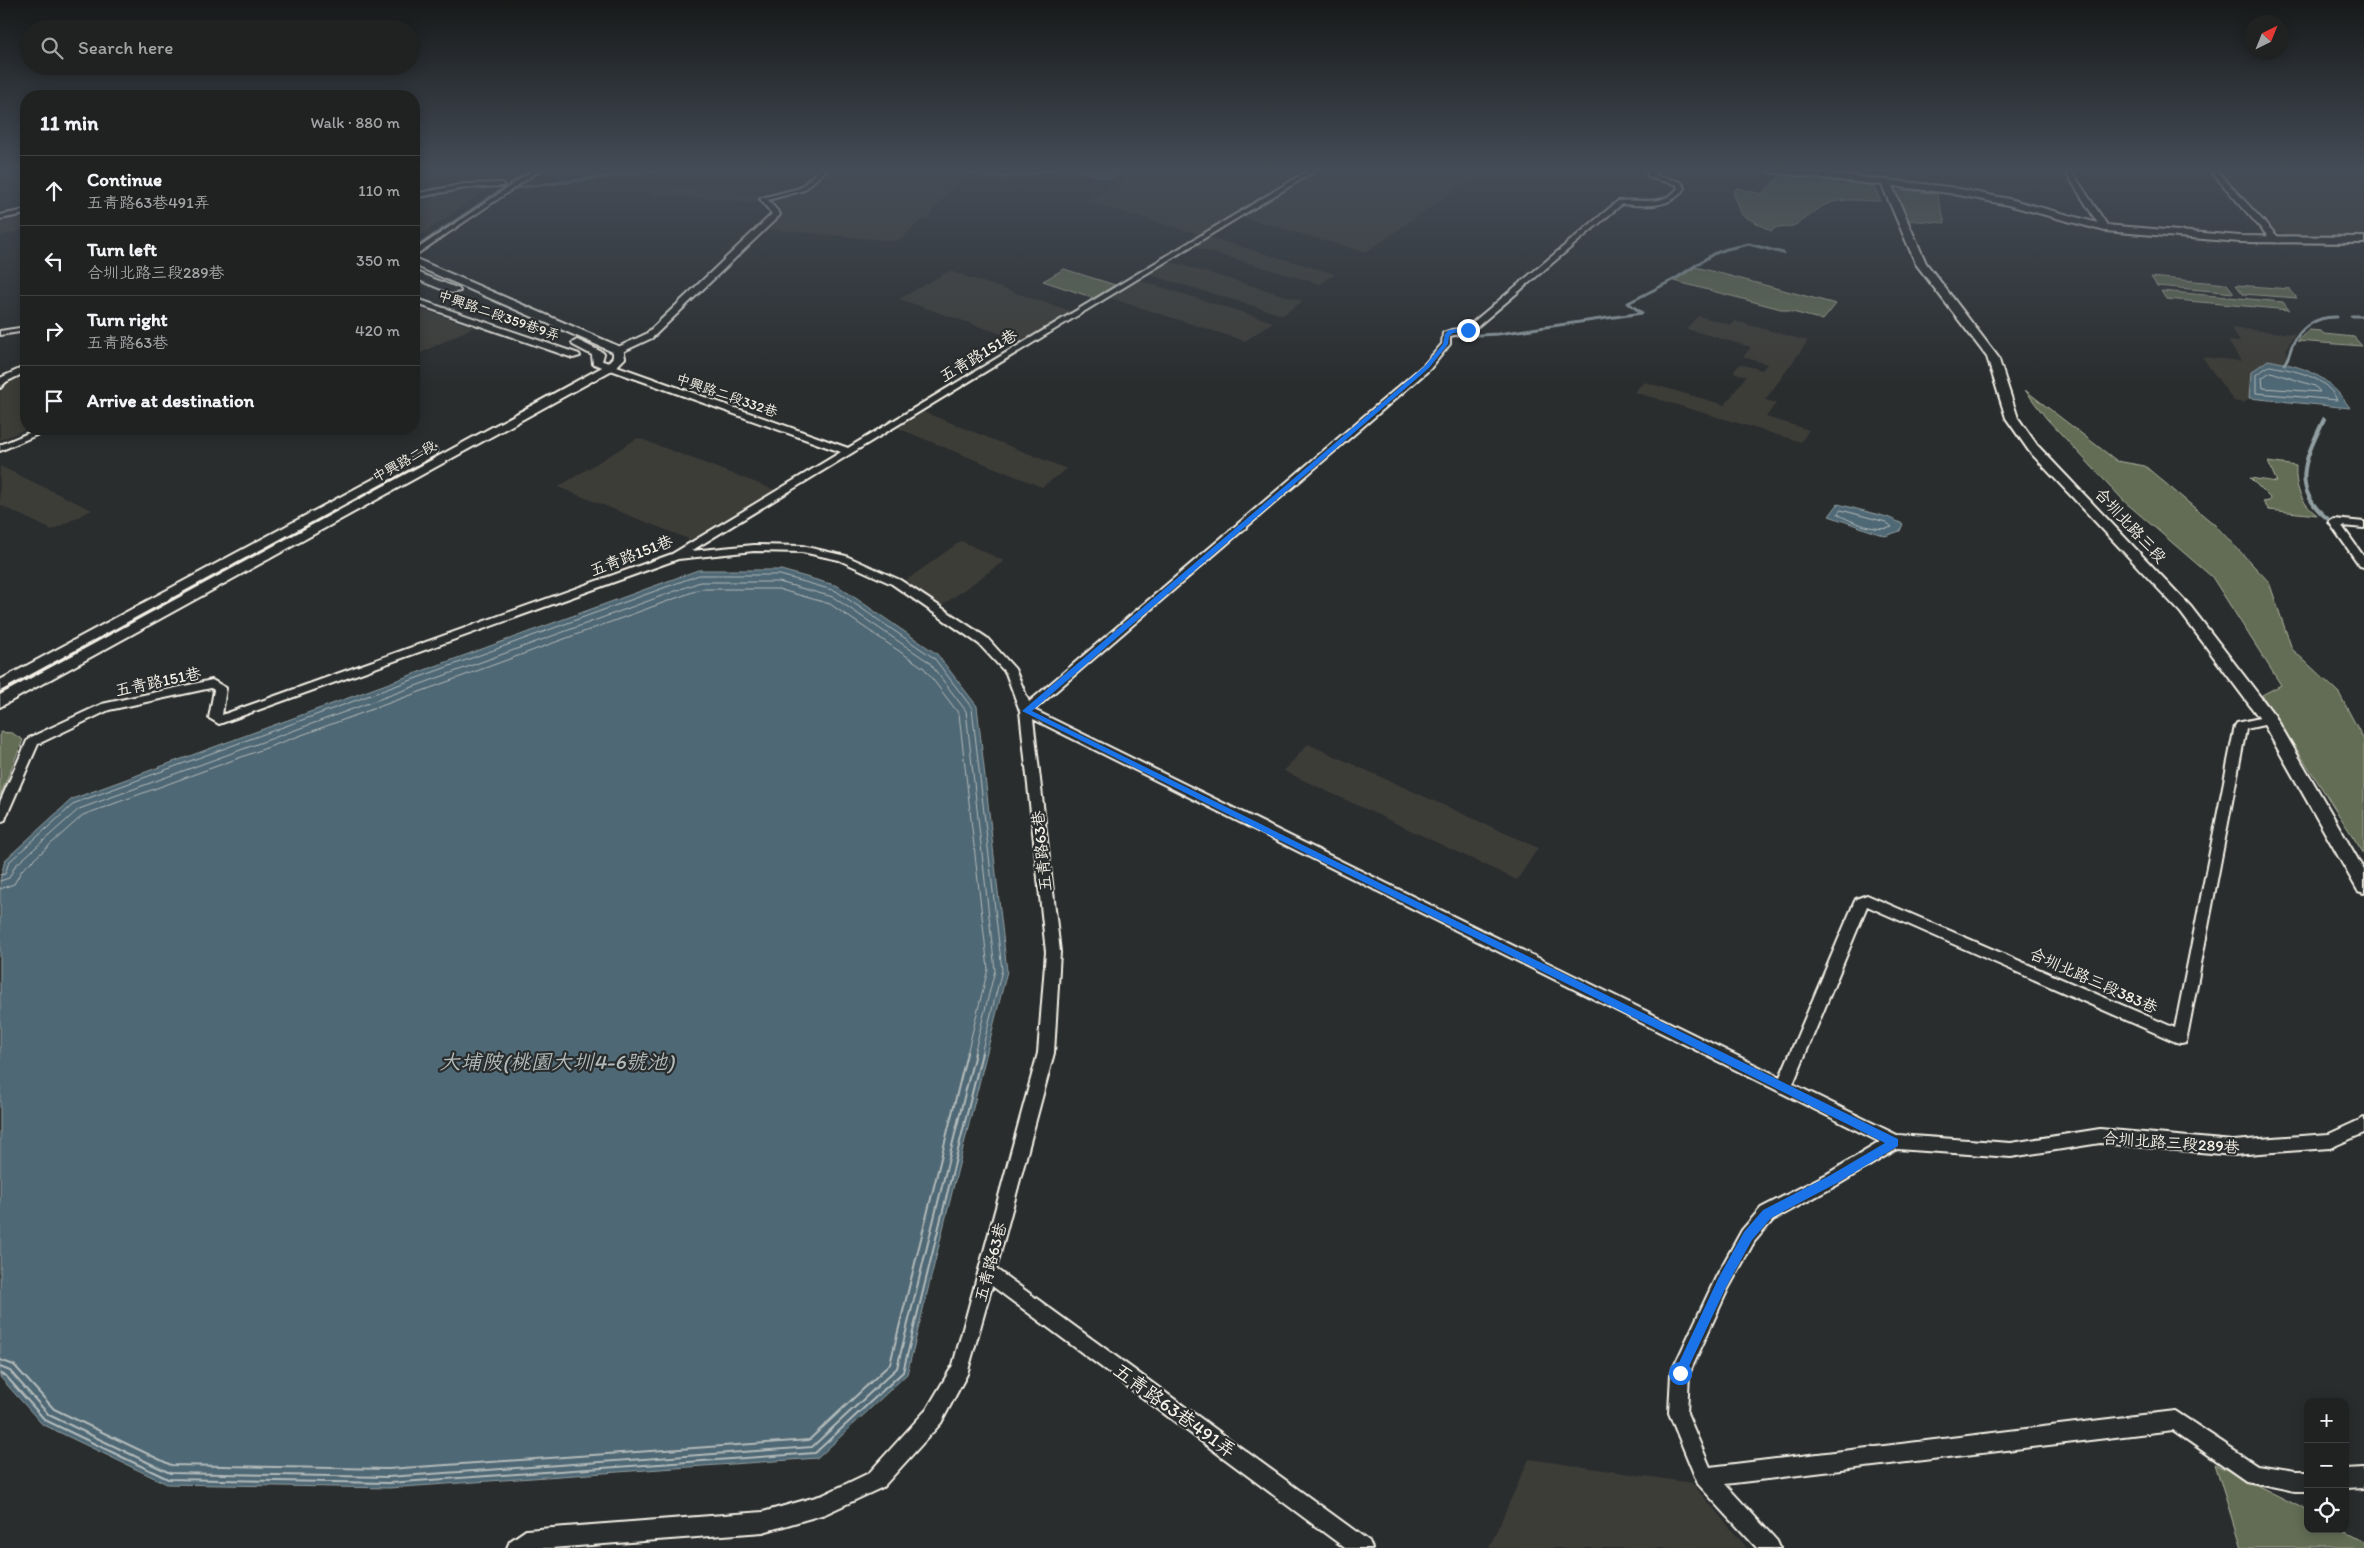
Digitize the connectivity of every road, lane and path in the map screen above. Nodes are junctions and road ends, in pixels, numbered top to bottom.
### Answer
1 (433, 241) edge
2 (748, 241) edge
3 (1195, 241) edge
4 (1573, 241) edge
5 (1911, 241) edge
6 (420, 250) edge
7 (420, 264) edge
8 (420, 277) edge
9 (420, 302) edge
10 (20, 330) edge
11 (0, 334) edge
12 (619, 350) junction
13 (576, 356) dead end
14 (604, 365) junction
15 (20, 372) edge
16 (0, 385) edge
17 (31, 435) edge
18 (0, 448) edge
19 (848, 451) junction
20 (2364, 525) edge
21 (263, 544) junction
22 (277, 550) junction
23 (676, 556) junction
24 (2364, 564) edge
25 (0, 686) edge
26 (0, 702) edge
27 (1026, 711) junction
28 (2269, 720) junction
29 (0, 817) edge
30 (2364, 886) edge
31 (1783, 1088) junction
32 (2364, 1125) edge
33 (1895, 1142) junction
34 (987, 1272) junction
35 (1705, 1476) junction
36 (2364, 1478) edge
37 (2349, 1479) edge
38 (2304, 1481) edge
39 (517, 1548) edge
40 (1362, 1548) edge
41 (1770, 1548) edge

1 - 6 street
2 - 12 street
3 - 19 street, 五青路151巷
4 - 27 street
5 - 28 street, 合圳北路三段
7 - 12 street
8 - 14 street
9 - 13 street, 中興路二段359巷9弄
10 - 11 street
12 - 14 street
14 - 19 street, 中興路二段332巷
14 - 21 street, 中興路二段
14 - 22 street, 中興路二段
15 - 16 street
17 - 18 street
19 - 23 street, 五青路151巷
20 - 24 street
21 - 22 street
21 - 25 street, 中興路二段
22 - 26 street, 中興路二段
23 - 27 street, 五青路63巷
23 - 29 street, 五青路151巷
27 - 31 street, 合圳北路三段289巷
27 - 34 street, 五青路63巷
28 - 30 street, 合圳北路三段
28 - 31 street, 合圳北路三段383巷
31 - 33 street, 合圳北路三段289巷
32 - 33 street, 合圳北路三段289巷
33 - 35 street
34 - 39 street, 五青路63巷
34 - 40 street, 五青路63巷491弄
35 - 38 street
35 - 41 street
36 - 37 street

